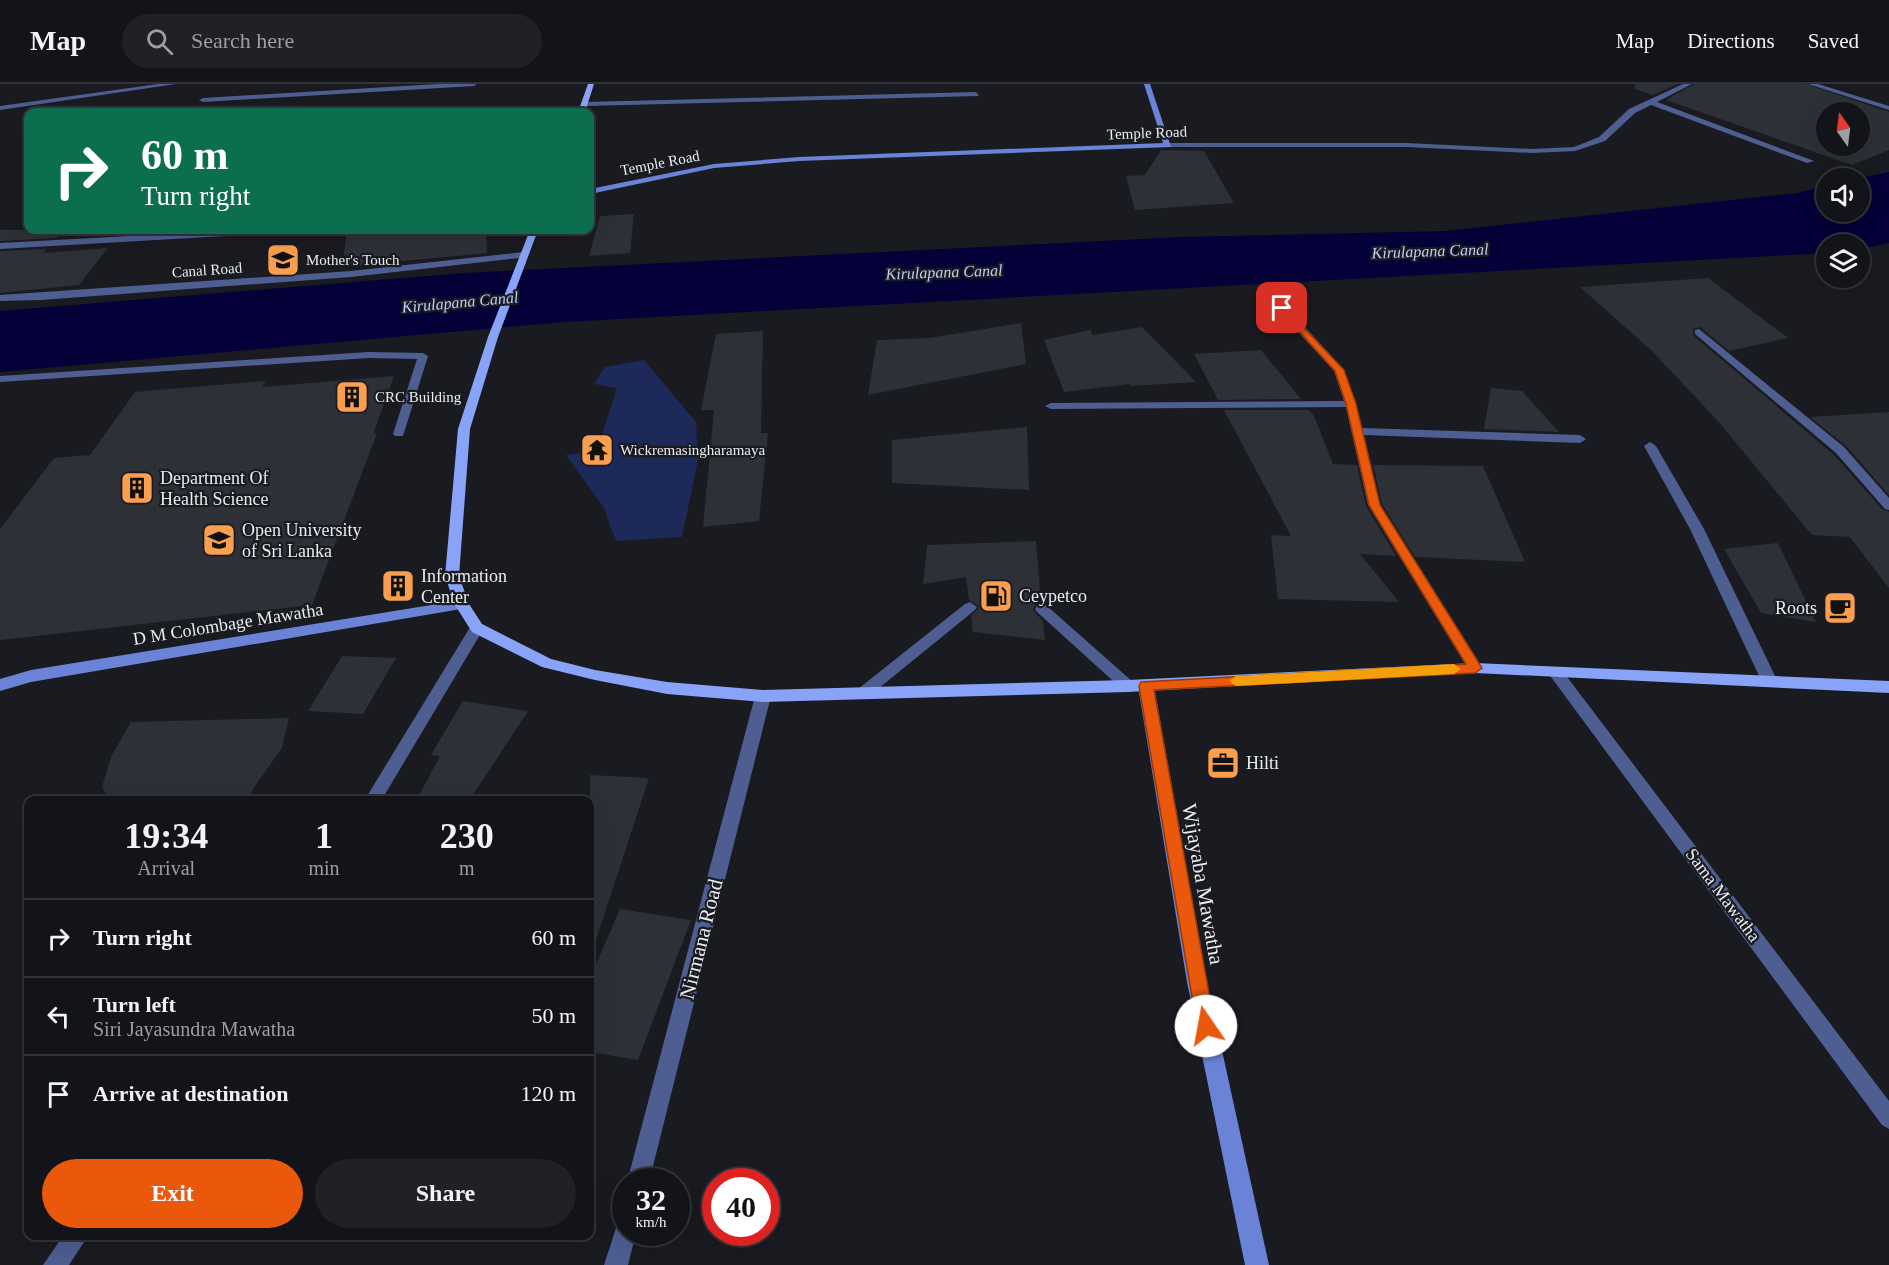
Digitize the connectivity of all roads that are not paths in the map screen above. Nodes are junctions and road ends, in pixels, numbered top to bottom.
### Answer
1 (173, 84) edge
2 (474, 84) edge
3 (591, 84) edge
4 (1147, 84) edge
5 (1689, 84) edge
6 (1811, 84) edge
7 (976, 94) dead end
8 (203, 100) dead end
9 (1650, 102) junction
10 (585, 104) junction
11 (0, 108) edge
12 (583, 108) edge
13 (1889, 108) edge
14 (1168, 145) junction
15 (1810, 161) dead end
16 (594, 191) edge
17 (170, 234) edge
18 (532, 234) edge
19 (0, 246) edge
20 (523, 256) junction
21 (0, 298) edge
22 (1282, 308) dead end
23 (1699, 332) dead end
24 (0, 379) edge
25 (1351, 404) junction
26 (1051, 406) dead end
27 (1357, 431) junction
28 (399, 435) dead end
29 (1580, 439) dead end
30 (1650, 446) dead end
31 (1889, 506) edge
32 (462, 605) junction
33 (970, 607) dead end
34 (1042, 609) dead end
35 (477, 628) junction
36 (1475, 668) junction
37 (1557, 673) junction
38 (1769, 680) junction
39 (0, 685) edge
40 (1137, 686) junction
41 (1889, 687) edge
42 (863, 693) junction
43 (763, 696) junction
44 (375, 796) edge
45 (1889, 1118) edge
46 (642, 1168) edge
47 (74, 1240) edge
48 (621, 1246) edge
49 (55, 1265) edge
50 (616, 1265) edge
51 (1257, 1265) edge

1 - 11 street
2 - 8 street
3 - 10 main road
4 - 14 street
5 - 9 street, Temple Road
6 - 13 street
7 - 10 street
9 - 14 street, Temple Road
9 - 15 street
10 - 12 main road
14 - 16 street, Temple Road
17 - 19 street
18 - 20 main road
20 - 21 street, Canal Road
20 - 32 main road
22 - 25 street
23 - 31 street
24 - 28 street
25 - 26 street
25 - 27 street
27 - 29 street
27 - 36 street
30 - 38 street
32 - 35 main road
32 - 39 street, D M Colombage Mawatha
33 - 42 street
34 - 40 street
35 - 43 main road
35 - 44 street
36 - 37 main road
36 - 40 main road
37 - 38 main road
37 - 45 street, Sama Mawatha
38 - 41 main road
40 - 42 main road
40 - 51 street, Wijayaba Mawatha
42 - 43 main road
43 - 46 street, Nirmana Road
47 - 49 street
48 - 50 street

